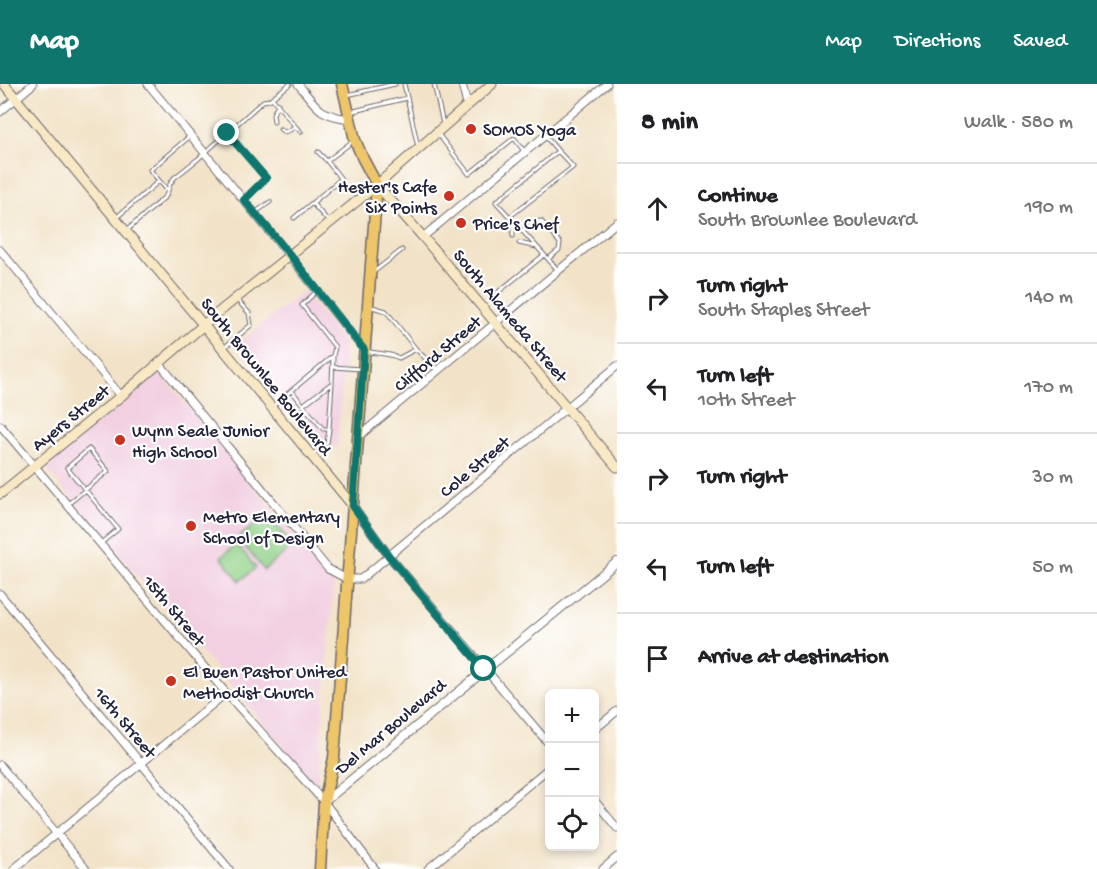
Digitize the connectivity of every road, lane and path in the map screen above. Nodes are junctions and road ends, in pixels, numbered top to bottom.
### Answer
1 (4, 84) edge
2 (148, 84) edge
3 (290, 84) edge
4 (298, 84) edge
5 (395, 84) edge
6 (404, 84) edge
7 (434, 84) edge
8 (462, 84) edge
9 (607, 84) edge
10 (29, 85) edge
11 (490, 85) edge
12 (344, 89) edge
13 (272, 98) junction
14 (407, 98) junction
15 (16, 99) junction
16 (278, 104) junction
17 (466, 105) junction
18 (0, 112) edge
19 (349, 115) junction
20 (274, 122) dead end
21 (295, 126) junction
22 (280, 129) dead end
23 (440, 129) junction
24 (301, 132) dead end
25 (227, 133) junction
26 (545, 135) junction
27 (191, 136) junction
28 (355, 140) junction
29 (418, 148) junction
30 (558, 151) junction
31 (318, 152) dead end
32 (525, 152) junction
33 (205, 153) junction
34 (327, 161) junction
35 (159, 181) junction
36 (377, 185) junction
37 (168, 191) junction
38 (244, 200) junction
39 (270, 202) dead end
40 (312, 203) junction
41 (255, 213) junction
42 (509, 217) junction
43 (294, 218) dead end
44 (116, 219) junction
45 (617, 222) edge
46 (330, 223) junction
47 (514, 223) junction
48 (126, 231) junction
49 (522, 231) junction
50 (513, 236) dead end
51 (423, 237) junction
52 (519, 243) dead end
53 (537, 247) junction
54 (0, 250) edge
55 (402, 250) dead end
56 (290, 255) junction
57 (544, 255) junction
58 (548, 259) junction
59 (559, 271) junction
60 (371, 273) junction
61 (317, 291) junction
62 (497, 293) dead end
63 (237, 298) junction
64 (368, 306) junction
65 (496, 324) junction
66 (204, 325) junction
67 (224, 348) junction
68 (416, 349) junction
69 (364, 350) junction
70 (333, 356) junction
71 (160, 364) junction
72 (617, 366) edge
73 (333, 367) junction
74 (363, 369) junction
75 (438, 371) junction
76 (332, 383) junction
77 (292, 391) junction
78 (121, 396) junction
79 (303, 405) junction
80 (272, 407) junction
81 (567, 407) junction
82 (0, 425) edge
83 (329, 429) junction
84 (358, 437) junction
85 (312, 456) junction
86 (34, 467) junction
87 (617, 467) edge
88 (85, 489) junction
89 (0, 494) edge
90 (67, 505) junction
91 (353, 506) junction
92 (100, 544) junction
93 (389, 556) junction
94 (617, 562) edge
95 (347, 579) junction
96 (0, 594) edge
97 (484, 669) junction
98 (225, 693) junction
99 (617, 711) edge
100 (599, 726) edge
101 (547, 743) edge
102 (140, 763) junction
103 (0, 765) edge
104 (545, 770) edge
105 (324, 802) junction
106 (599, 806) edge
107 (617, 828) edge
108 (56, 833) junction
109 (617, 857) edge
110 (14, 869) edge
111 (86, 869) edge
112 (229, 869) edge
113 (320, 869) edge
114 (375, 869) edge
115 (428, 869) edge
116 (603, 869) edge

1 - 15 main road, South Brownlee Boulevard
2 - 27 street
3 - 13 lane
4 - 19 street
5 - 12 lane
6 - 14 lane
7 - 23 lane
8 - 17 street
9 - 26 street
10 - 15 street
11 - 17 main road
12 - 19 main road
13 - 16 lane
13 - 25 lane
14 - 19 lane
14 - 29 lane
15 - 18 street
15 - 44 main road, South Brownlee Boulevard
16 - 20 lane
16 - 21 lane
17 - 23 main road
19 - 28 main road
21 - 22 lane
21 - 24 lane
23 - 29 main road
23 - 32 lane
25 - 33 lane
25 - 38 lane
26 - 30 lane
26 - 32 street
27 - 33 street
27 - 35 lane
28 - 34 lane
28 - 36 main road
29 - 36 main road
30 - 42 lane
30 - 42 lane
31 - 34 lane
32 - 51 street
33 - 37 lane
33 - 38 street
34 - 40 lane
35 - 37 lane
35 - 44 lane
36 - 46 main road, Ayers Street
36 - 51 main road, South Alameda Street
36 - 60 main road
37 - 48 lane
38 - 41 street
39 - 41 lane
40 - 43 lane
40 - 46 lane
41 - 56 street
42 - 47 lane
44 - 48 main road, South Brownlee Boulevard
45 - 59 street, Clifford Street
46 - 56 main road, Ayers Street
47 - 49 lane
47 - 50 lane
48 - 66 main road, South Brownlee Boulevard
49 - 53 lane
49 - 58 lane
51 - 65 main road, South Alameda Street
52 - 53 lane
53 - 57 lane
54 - 78 street
55 - 60 lane
56 - 61 street
56 - 63 main road, Ayers Street
57 - 58 lane
57 - 62 lane
58 - 59 lane
59 - 65 street, Clifford Street
60 - 64 main road
61 - 69 street
61 - 70 lane
63 - 66 main road, Ayers Street
63 - 67 lane
64 - 68 lane
64 - 69 main road
65 - 75 street, Clifford Street
65 - 81 main road, South Alameda Street
66 - 67 main road, South Brownlee Boulevard
66 - 71 main road, Ayers Street
67 - 80 main road, South Brownlee Boulevard
68 - 69 lane
68 - 75 lane
69 - 74 main road
70 - 73 lane
70 - 77 lane
71 - 78 main road, Ayers Street
71 - 95 street
72 - 81 street, Cole Street
73 - 74 lane
73 - 76 lane
74 - 84 main road
75 - 84 street, Clifford Street
76 - 79 lane
76 - 83 lane
77 - 79 lane
77 - 80 lane
78 - 86 main road, Ayers Street
79 - 83 lane
80 - 85 main road, South Brownlee Boulevard
81 - 87 main road, South Alameda Street
81 - 93 street, Cole Street
82 - 86 street, 15th Street
83 - 85 lane
84 - 91 main road
85 - 91 main road, South Brownlee Boulevard
86 - 89 main road, Ayers Street
86 - 90 street, 15th Street
88 - 88 lane
88 - 90 lane
88 - 92 lane
90 - 92 street, 15th Street
91 - 93 street, South Brownlee Boulevard
91 - 95 main road
92 - 98 street, 15th Street
93 - 95 street, Cole Street
93 - 97 street, South Brownlee Boulevard
94 - 97 street, Del Mar Boulevard
95 - 105 main road
96 - 102 street, 16th Street
97 - 101 street, South Brownlee Boulevard
97 - 105 street, Del Mar Boulevard
98 - 102 street
98 - 105 street, 15th Street
99 - 100 street
102 - 108 street
102 - 112 street, 16th Street
103 - 108 street
104 - 115 street
105 - 113 main road
105 - 114 street, 15th Street
106 - 107 street
108 - 110 street
108 - 111 street
109 - 116 street

